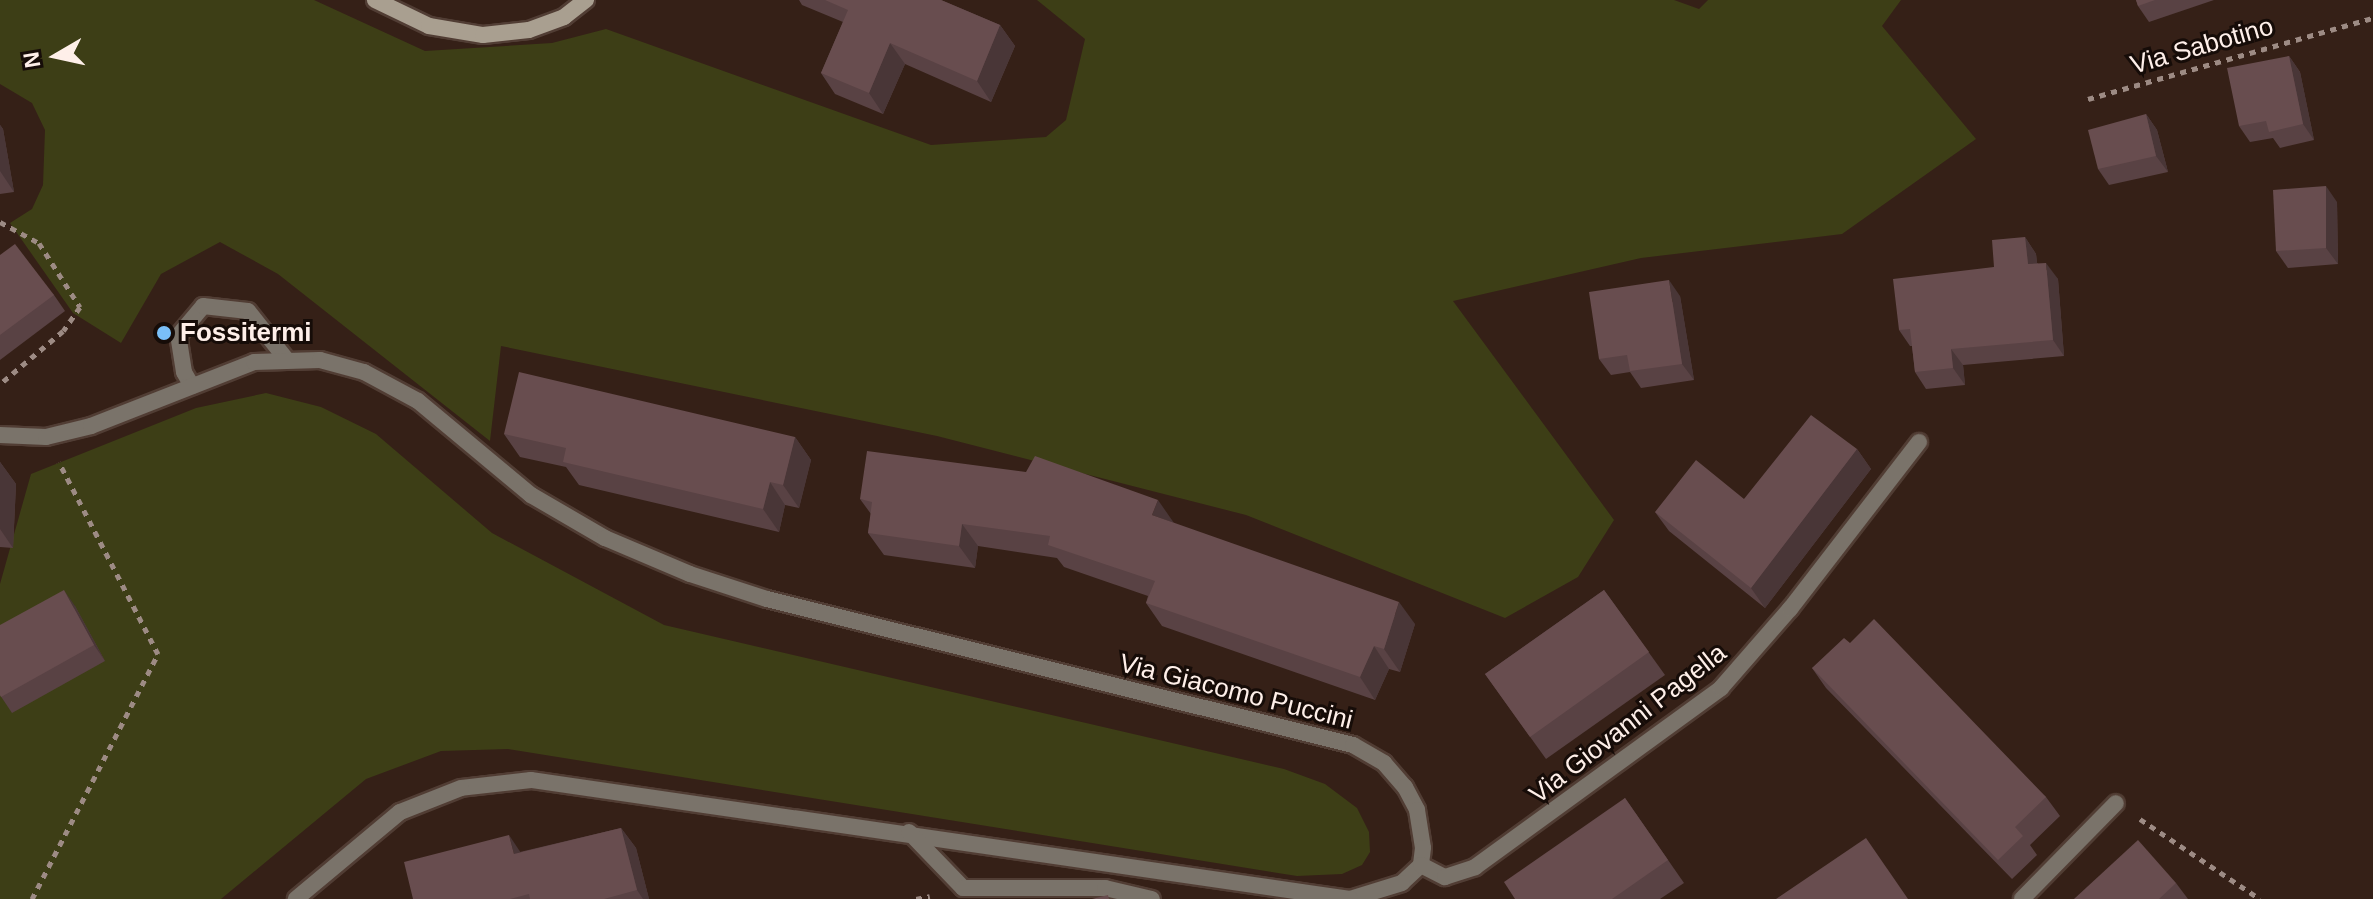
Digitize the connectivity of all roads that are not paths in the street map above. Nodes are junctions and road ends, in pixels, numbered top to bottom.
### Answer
1 (375, 0) edge
2 (586, 0) edge
3 (286, 359) junction
4 (192, 386) junction
5 (0, 435) edge
6 (1919, 442) dead end
7 (2116, 803) road end
8 (909, 832) junction
9 (1421, 865) junction
10 (296, 899) edge
11 (1152, 899) edge
12 (2022, 899) edge

1 - 2 street
3 - 4 street, Via Giacomo Puccini
3 - 4 street
3 - 9 street, Via Giacomo Puccini
4 - 5 street, Via Giacomo Puccini
6 - 9 street, Via Giovanni Pagella
7 - 12 street
8 - 9 street
8 - 10 street
8 - 11 street

